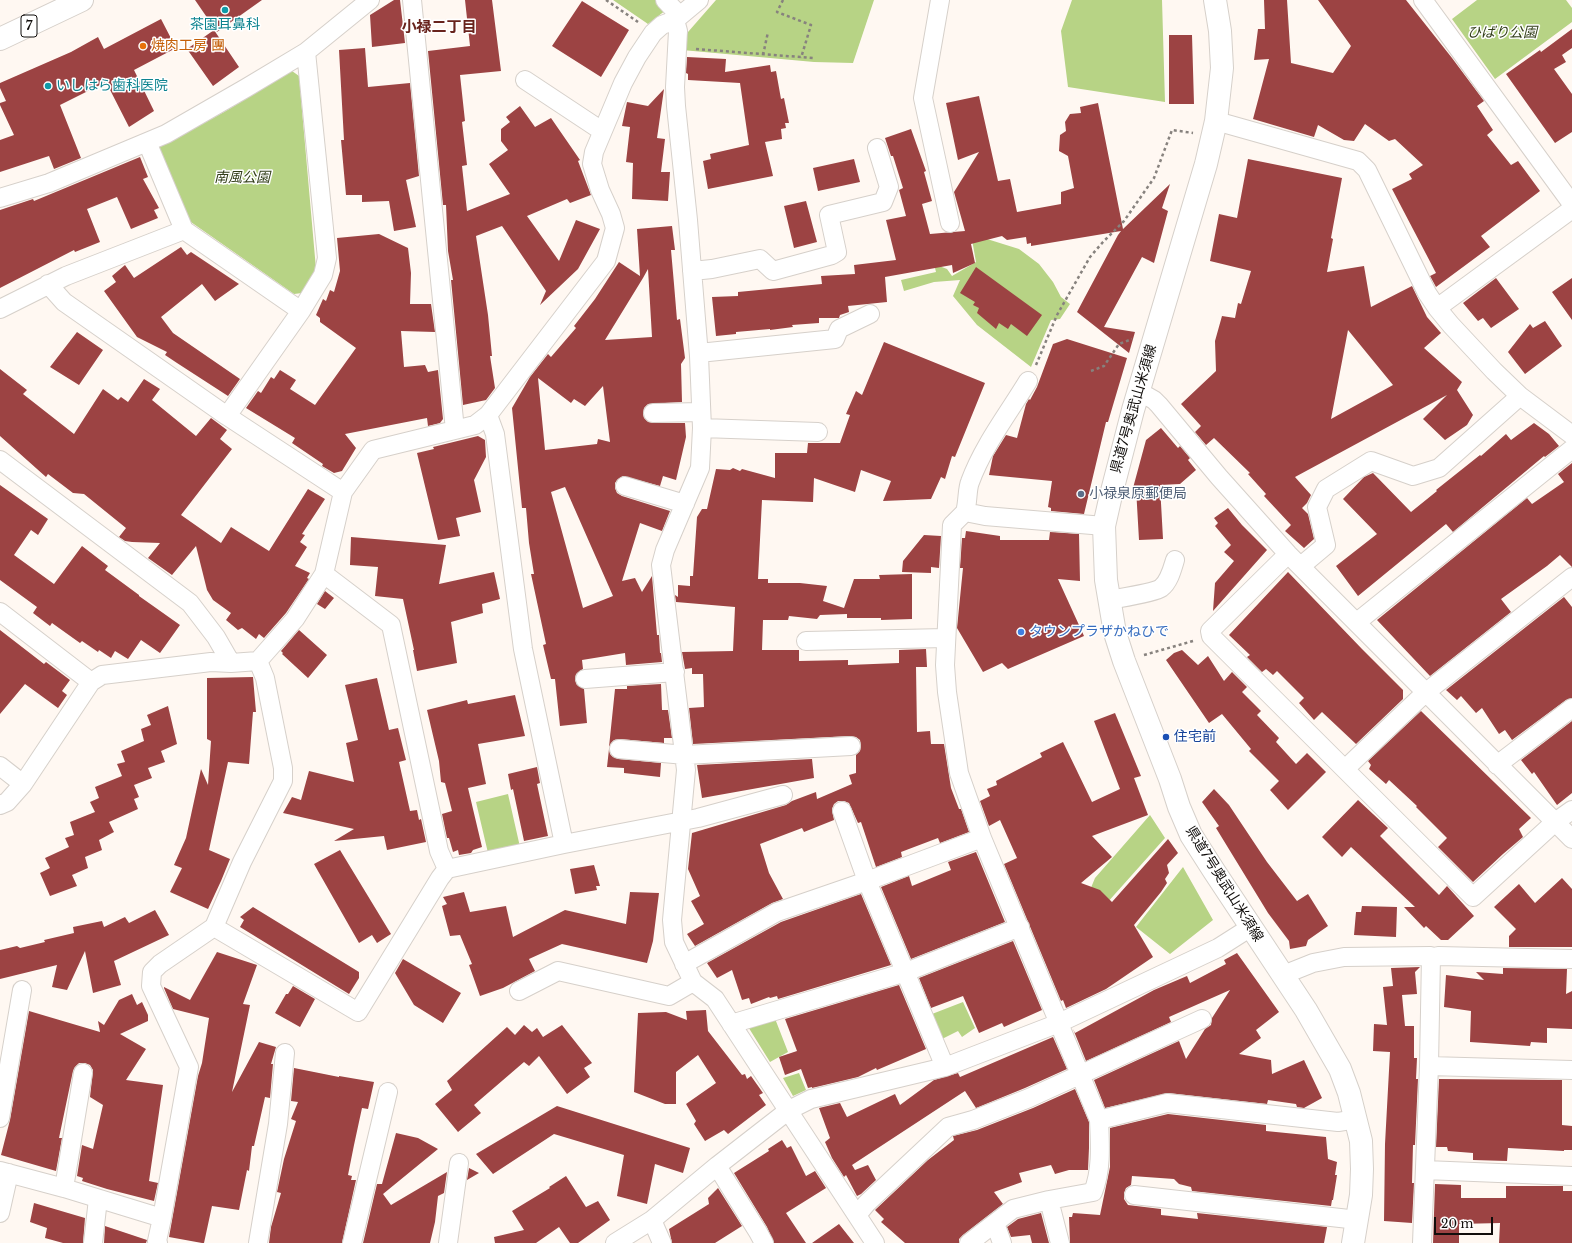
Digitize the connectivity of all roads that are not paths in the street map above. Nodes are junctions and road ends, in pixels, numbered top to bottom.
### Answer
1 (82, 0) edge
2 (370, 0) edge
3 (412, 0) edge
4 (665, 0) edge
5 (699, 0) edge
6 (940, 0) edge
7 (1215, 0) edge
8 (1423, 0) edge
9 (678, 18) junction
10 (0, 39) edge
11 (306, 52) junction
12 (525, 80) dead end
13 (1215, 128) junction
14 (602, 131) junction
15 (147, 142) junction
16 (877, 148) dead end
17 (0, 198) edge
18 (1572, 204) edge
19 (1572, 209) edge
20 (950, 223) dead end
21 (184, 230) junction
22 (692, 271) junction
23 (48, 284) junction
24 (1437, 308) junction
25 (0, 309) edge
26 (301, 311) junction
27 (870, 314) dead end
28 (699, 353) junction
29 (1028, 381) road end
30 (1138, 391) junction
31 (1520, 396) junction
32 (653, 413) dead end
33 (488, 415) junction
34 (227, 416) junction
35 (701, 420) junction
36 (455, 430) junction
37 (818, 432) dead end
38 (1572, 435) edge
39 (1572, 449) edge
40 (0, 460) edge
41 (625, 486) dead end
42 (344, 492) junction
43 (685, 504) junction
44 (965, 512) junction
45 (1104, 526) junction
46 (1288, 554) junction
47 (1175, 560) dead end
48 (1301, 566) junction
49 (324, 574) junction
50 (1572, 577) edge
51 (1109, 600) junction
52 (0, 612) edge
53 (1357, 622) junction
54 (946, 638) junction
55 (806, 641) dead end
56 (258, 661) junction
57 (231, 663) junction
58 (674, 672) junction
59 (585, 679) dead end
60 (91, 682) junction
61 (1426, 693) junction
62 (1572, 708) edge
63 (851, 746) dead end
64 (619, 749) dead end
65 (685, 755) junction
66 (1497, 765) junction
67 (0, 766) edge
68 (1345, 769) junction
69 (24, 784) junction
70 (783, 795) dead end
71 (0, 805) edge
72 (1572, 810) edge
73 (842, 811) dead end
74 (681, 822) junction
75 (1555, 822) junction
76 (982, 838) junction
77 (1572, 839) edge
78 (564, 844) junction
79 (447, 869) junction
80 (867, 881) junction
81 (1020, 927) junction
82 (1251, 927) junction
83 (214, 928) junction
84 (1438, 956) dead end
85 (1572, 960) edge
86 (684, 964) junction
87 (906, 972) junction
88 (1283, 974) junction
89 (693, 982) junction
90 (22, 990) dead end
91 (520, 990) dead end
92 (1202, 1019) dead end
93 (1059, 1023) junction
94 (732, 1024) junction
95 (285, 1053) dead end
96 (1429, 1066) junction
97 (945, 1067) junction
98 (1572, 1070) edge
99 (83, 1073) dead end
100 (1080, 1075) junction
101 (388, 1092) dead end
102 (788, 1110) junction
103 (0, 1118) edge
104 (1357, 1119) junction
105 (1099, 1120) junction
106 (459, 1163) dead end
107 (717, 1166) junction
108 (1425, 1170) junction
109 (4, 1172) edge
110 (1572, 1176) edge
111 (64, 1188) junction
112 (1134, 1196) dead end
113 (98, 1199) junction
114 (1049, 1200) junction
115 (0, 1213) edge
116 (856, 1215) junction
117 (162, 1218) junction
118 (652, 1220) junction
119 (1358, 1220) junction
120 (995, 1223) junction
121 (93, 1243) edge
122 (158, 1243) edge
123 (258, 1243) edge
124 (352, 1243) edge
125 (448, 1243) edge
126 (614, 1243) edge
127 (662, 1243) edge
128 (764, 1243) edge
129 (875, 1243) edge
130 (969, 1243) edge
131 (1002, 1243) edge
132 (1060, 1243) edge
133 (1352, 1243) edge
134 (1422, 1243) edge

1 - 10 main road, 7
2 - 11 street
3 - 36 street
4 - 9 street
5 - 9 street
6 - 20 street
7 - 13 main road, 県道7号奥武山米須線
8 - 18 street
9 - 14 street
9 - 22 street
11 - 15 street
11 - 26 street
12 - 14 street
13 - 24 street
13 - 30 main road, 県道7号奥武山米須線
14 - 33 street
15 - 17 street
15 - 21 street
16 - 22 street
19 - 24 street
21 - 23 street
21 - 26 street
22 - 28 street
23 - 25 street
23 - 34 street
24 - 31 street
26 - 34 street
27 - 28 street
28 - 35 street
29 - 44 street
30 - 45 main road, 県道7号奥武山米須線
30 - 46 street
31 - 38 street
31 - 48 street
32 - 35 street
33 - 36 street
33 - 78 street
34 - 42 street
35 - 37 street
35 - 43 street
36 - 42 street
39 - 53 street
40 - 57 street
41 - 43 street
42 - 49 street
43 - 58 street
44 - 45 street
44 - 54 street
45 - 51 main road, 県道7号奥武山米須線
46 - 48 street
46 - 68 street
47 - 51 street
48 - 53 street
49 - 56 street
49 - 79 street
50 - 61 street
51 - 82 main road, 県道7号奥武山米須線
52 - 60 street
53 - 61 street
54 - 55 street
54 - 76 street
56 - 57 street
56 - 83 street
57 - 60 street
58 - 59 street
58 - 65 street
60 - 69 street
61 - 66 street
61 - 68 street
62 - 66 street
63 - 65 street
64 - 65 street
65 - 74 street
66 - 75 street
67 - 69 street
68 - 75 street
69 - 71 street
70 - 74 street
72 - 75 street
73 - 80 street
74 - 78 street
74 - 86 street
75 - 77 street
76 - 80 street
76 - 81 street
78 - 79 street
79 - 83 street
80 - 86 street
80 - 87 street
81 - 87 street
81 - 93 street
82 - 88 main road, 県道7号奥武山米須線
82 - 93 street
83 - 117 street
84 - 85 street
86 - 89 street
87 - 94 street
87 - 97 street
88 - 96 street
88 - 104 main road, 県道7号奥武山米須線
89 - 91 street
89 - 94 street
90 - 103 street
92 - 100 street
93 - 97 street
93 - 100 street
94 - 102 street
95 - 123 street
96 - 98 street
96 - 108 street
97 - 102 street
99 - 111 street
100 - 105 street
100 - 116 street
101 - 124 street
102 - 107 street
102 - 116 street
104 - 105 street
104 - 119 main road, 県道7号奥武山米須線
105 - 114 street
106 - 125 street
107 - 118 street
107 - 128 street
108 - 110 street
108 - 134 street
109 - 111 street
109 - 115 street
111 - 113 street
112 - 119 street
113 - 117 street
113 - 121 street
114 - 120 street
114 - 132 street
116 - 129 street
117 - 122 street
118 - 126 street
118 - 127 street
119 - 133 main road, 県道7号奥武山米須線
120 - 130 street
120 - 131 street

